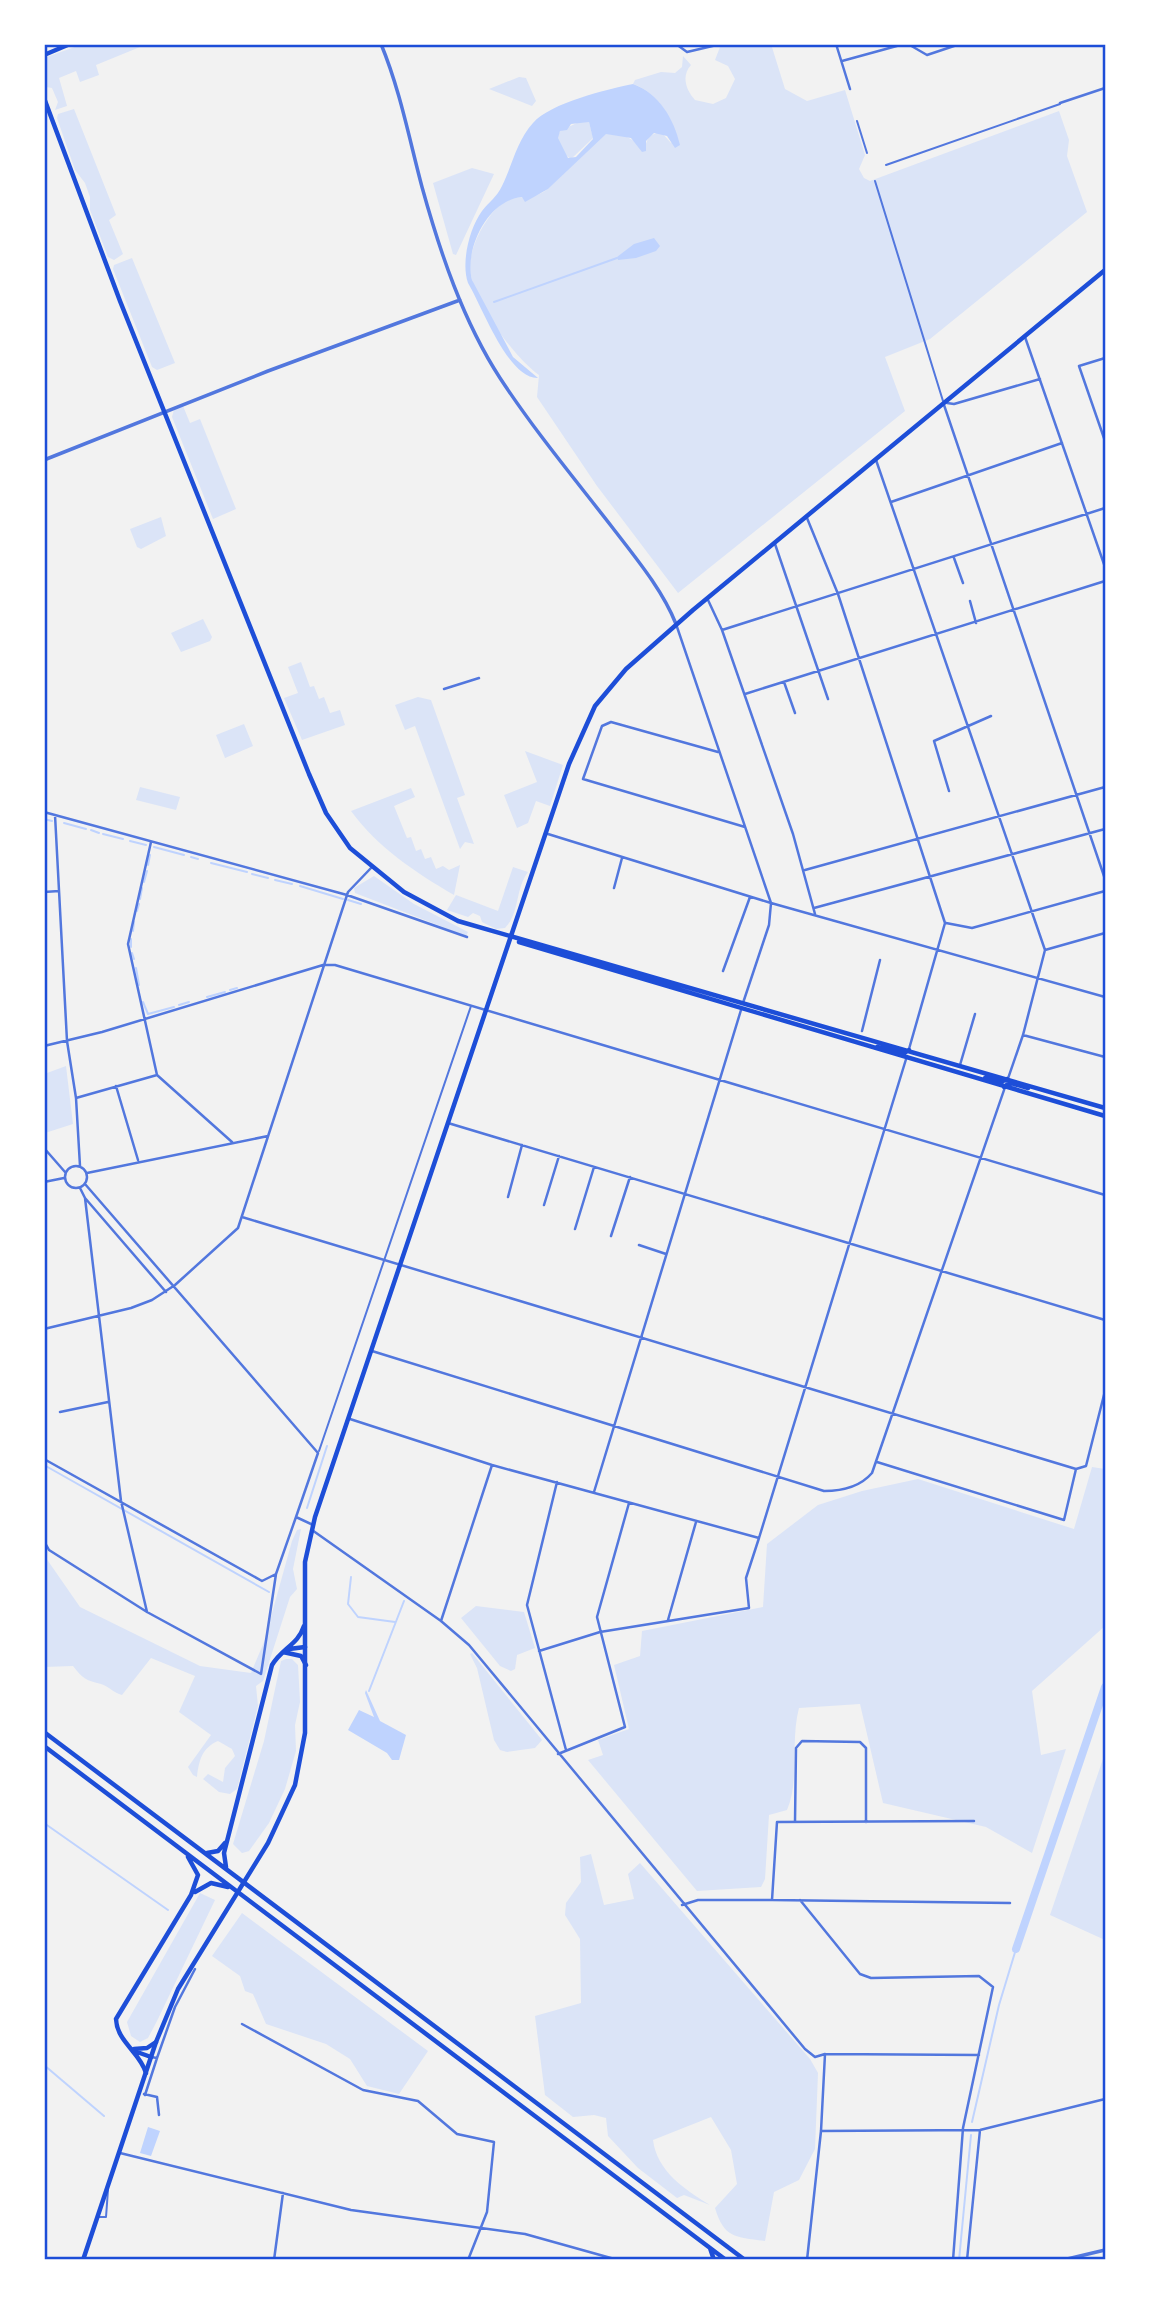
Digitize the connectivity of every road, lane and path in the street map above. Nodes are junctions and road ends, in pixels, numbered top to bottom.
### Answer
1 (70, 44) edge
2 (381, 44) edge
3 (676, 44) edge
4 (721, 44) edge
5 (836, 44) edge
6 (906, 44) edge
7 (960, 44) edge
8 (44, 55) edge
9 (842, 61) junction
10 (1105, 88) edge
11 (850, 89) dead end
12 (44, 98) edge
13 (1060, 103) joint
14 (858, 121) dead end
15 (867, 153) dead end
16 (886, 165) dead end
17 (876, 181) dead end
18 (1105, 270) edge
19 (460, 300) junction
20 (1025, 337) junction
21 (1105, 358) edge
22 (1040, 379) junction
23 (946, 404) junction
24 (164, 411) junction
25 (1105, 440) edge
26 (1062, 443) junction
27 (44, 460) edge
28 (876, 460) junction
29 (968, 476) junction
30 (891, 502) junction
31 (1105, 508) edge
32 (1087, 514) junction
33 (807, 518) junction
34 (775, 544) junction
35 (993, 545) junction
36 (954, 558) junction
37 (1105, 567) edge
38 (916, 570) junction
39 (1105, 582) edge
40 (963, 583) dead end
41 (838, 594) junction
42 (708, 598) junction
43 (970, 601) dead end
44 (796, 608) junction
45 (1015, 611) junction
46 (976, 623) junction
47 (676, 624) junction
48 (722, 630) junction
49 (938, 635) junction
50 (858, 660) junction
51 (818, 671) junction
52 (479, 678) dead end
53 (784, 682) junction
54 (444, 689) dead end
55 (745, 694) junction
56 (828, 699) dead end
57 (795, 713) dead end
58 (991, 716) dead end
59 (970, 726) junction
60 (719, 752) junction
61 (1105, 787) edge
62 (949, 791) dead end
63 (1077, 795) junction
64 (44, 811) edge
65 (55, 815) junction
66 (1001, 818) junction
67 (745, 827) junction
68 (1105, 829) edge
69 (546, 833) junction
70 (1090, 833) junction
71 (920, 841) junction
72 (151, 842) junction
73 (1013, 854) junction
74 (622, 858) junction
75 (371, 868) junction
76 (805, 870) junction
77 (931, 876) junction
78 (1105, 879) edge
79 (614, 888) dead end
80 (59, 891) junction
81 (1105, 891) edge
82 (44, 892) edge
83 (347, 895) junction
84 (750, 897) junction
85 (771, 903) junction
86 (814, 908) junction
87 (1034, 912) junction
88 (815, 914) junction
89 (945, 923) junction
90 (1105, 933) edge
91 (467, 937) dead end
92 (510, 938) junction
93 (939, 948) junction
94 (1045, 950) junction
95 (880, 960) dead end
96 (323, 965) junction
97 (723, 971) dead end
98 (1041, 976) junction
99 (696, 997) junction
100 (1105, 997) edge
101 (744, 1002) junction
102 (471, 1005) junction
103 (487, 1009) junction
104 (741, 1010) junction
105 (975, 1014) dead end
106 (793, 1016) junction
107 (145, 1019) junction
108 (862, 1031) dead end
109 (1023, 1035) junction
110 (67, 1041) junction
111 (859, 1044) junction
112 (44, 1046) edge
113 (909, 1050) junction
114 (1105, 1057) edge
115 (906, 1059) junction
116 (957, 1065) junction
117 (956, 1072) junction
118 (156, 1074) junction
119 (720, 1078) junction
120 (1007, 1079) junction
121 (116, 1086) junction
122 (1004, 1087) junction
123 (1056, 1094) junction
124 (76, 1098) junction
125 (1105, 1108) edge
126 (1105, 1116) edge
127 (448, 1123) junction
128 (886, 1127) junction
129 (268, 1136) junction
130 (232, 1142) junction
131 (522, 1145) junction
132 (44, 1148) edge
133 (559, 1156) junction
134 (979, 1158) junction
135 (138, 1162) junction
136 (80, 1166) junction
137 (594, 1167) junction
138 (88, 1173) junction
139 (65, 1175) junction
140 (630, 1178) junction
141 (44, 1182) edge
142 (85, 1184) junction
143 (80, 1188) junction
144 (686, 1192) junction
145 (1105, 1195) edge
146 (509, 1197) dead end
147 (85, 1198) junction
148 (544, 1205) dead end
149 (242, 1217) junction
150 (575, 1229) dead end
151 (611, 1236) dead end
152 (851, 1242) junction
153 (639, 1245) dead end
154 (667, 1254) junction
155 (384, 1259) junction
156 (401, 1264) junction
157 (941, 1270) junction
158 (175, 1285) junction
159 (166, 1292) junction
160 (98, 1316) junction
161 (1105, 1320) edge
162 (44, 1329) edge
163 (640, 1336) junction
164 (371, 1351) junction
165 (807, 1387) junction
166 (1105, 1391) edge
167 (108, 1402) junction
168 (60, 1412) dead end
169 (892, 1412) junction
170 (349, 1419) junction
171 (613, 1426) junction
172 (318, 1453) junction
173 (44, 1459) edge
174 (876, 1462) junction
175 (492, 1465) junction
176 (1076, 1469) junction
177 (779, 1476) junction
178 (557, 1482) junction
179 (594, 1492) junction
180 (121, 1501) junction
181 (629, 1503) junction
182 (296, 1517) junction
183 (696, 1522) junction
184 (312, 1527) junction
185 (759, 1538) junction
186 (44, 1541) edge
187 (49, 1550) junction
188 (44, 1551) edge
189 (276, 1574) junction
190 (147, 1612) junction
191 (441, 1621) junction
192 (668, 1622) junction
193 (304, 1626) junction
194 (600, 1632) junction
195 (305, 1647) junction
196 (539, 1651) junction
197 (279, 1654) junction
198 (306, 1665) junction
199 (44, 1732) edge
200 (44, 1746) edge
201 (566, 1751) junction
202 (558, 1754) junction
203 (974, 1821) dead end
204 (795, 1822) junction
205 (866, 1822) junction
206 (228, 1839) junction
207 (202, 1852) junction
208 (185, 1854) junction
209 (228, 1872) junction
210 (233, 1889) junction
211 (191, 1895) junction
212 (772, 1900) junction
213 (800, 1900) junction
214 (1010, 1903) dead end
215 (682, 1905) junction
216 (195, 1969) dead end
217 (242, 2024) dead end
218 (156, 2042) junction
219 (128, 2045) junction
220 (136, 2052) junction
221 (825, 2054) junction
222 (980, 2055) junction
223 (154, 2057) junction
224 (146, 2073) junction
225 (142, 2094) junction
226 (1105, 2099) edge
227 (159, 2115) dead end
228 (963, 2128) junction
229 (980, 2130) junction
230 (821, 2131) junction
231 (120, 2153) junction
232 (283, 2193) junction
233 (482, 2226) junction
234 (709, 2248) junction
235 (1105, 2250) edge
236 (83, 2260) edge
237 (274, 2260) edge
238 (468, 2260) edge
239 (618, 2260) edge
240 (714, 2260) edge
241 (726, 2260) edge
242 (745, 2260) edge
243 (807, 2260) edge
244 (953, 2260) edge
245 (967, 2260) edge
246 (1063, 2260) edge

1 - 8 main road
2 - 19 street
3 - 4 street
5 - 9 street
6 - 7 street
6 - 9 street
9 - 11 street
10 - 13 street
12 - 24 main road
13 - 16 street
14 - 15 street
17 - 23 street
18 - 20 main road
19 - 24 street
19 - 47 street
20 - 22 street
20 - 23 main road
21 - 25 street
22 - 23 street
22 - 26 street
23 - 28 main road
23 - 29 street
24 - 27 street
24 - 75 main road
26 - 29 street
26 - 32 street
28 - 30 street
28 - 33 main road
29 - 30 street
29 - 35 street
30 - 38 street
31 - 32 street
32 - 35 street
32 - 37 street
33 - 34 main road
33 - 41 street
34 - 42 main road
34 - 44 street
35 - 36 street
35 - 45 street
36 - 38 street
36 - 40 street
38 - 41 street
38 - 49 street
39 - 45 street
41 - 44 street
41 - 50 street
42 - 47 main road
42 - 48 street
43 - 46 street
44 - 48 street
44 - 51 street
45 - 46 street
45 - 63 street
46 - 49 street
47 - 60 street
47 - 69 main road
48 - 55 street
49 - 50 street
49 - 59 street
50 - 51 street
50 - 71 street
51 - 53 street
51 - 56 street
52 - 54 street
53 - 55 street
53 - 57 street
55 - 76 street
58 - 59 street
59 - 62 street
59 - 66 street
60 - 67 street
60 - 67 street
61 - 63 street
63 - 66 street
63 - 70 street
64 - 65 street
65 - 72 street
65 - 80 street
66 - 71 street
66 - 73 street
67 - 85 street
68 - 70 street
69 - 74 street
69 - 92 main road
70 - 73 street
70 - 78 street
71 - 76 street
71 - 77 street
72 - 83 street
72 - 107 street
73 - 77 street
73 - 87 street
74 - 79 street
74 - 84 street
75 - 83 street
75 - 92 main road
76 - 86 street
77 - 86 street
77 - 89 street
80 - 82 street
80 - 110 street
81 - 87 street
83 - 91 street
83 - 96 street
84 - 85 street
84 - 97 street
85 - 88 street
85 - 101 street
86 - 88 street
87 - 89 street
87 - 94 street
88 - 93 street
89 - 93 street
90 - 94 street
92 - 99 main road
92 - 101 main road
92 - 103 main road
93 - 98 street
93 - 113 street
94 - 98 street
95 - 108 street
96 - 102 street
96 - 107 street
96 - 129 street
98 - 100 street
98 - 109 street
99 - 101 main road
99 - 104 main road
101 - 104 street
101 - 106 main road
102 - 103 street
102 - 155 street
103 - 119 street
103 - 127 main road
104 - 106 main road
104 - 111 main road
104 - 119 street
105 - 116 street
106 - 113 main road
107 - 110 street
107 - 118 street
109 - 114 street
109 - 120 street
110 - 112 street
110 - 124 street
111 - 113 main road
111 - 115 main road
113 - 115 street
113 - 116 main road
115 - 116 main road
115 - 117 main road
115 - 128 street
116 - 120 main road
117 - 120 main road
117 - 122 main road
118 - 121 street
118 - 130 street
119 - 128 street
119 - 144 street
120 - 122 street
120 - 123 main road
121 - 124 street
121 - 135 street
122 - 123 main road
122 - 126 main road
122 - 134 street
123 - 125 main road
124 - 136 street
127 - 131 street
127 - 156 main road
128 - 134 street
128 - 152 street
129 - 130 street
129 - 149 street
130 - 135 street
131 - 133 street
131 - 146 street
132 - 139 street
133 - 137 street
133 - 148 street
134 - 145 street
134 - 157 street
135 - 138 street
136 - 138 street
136 - 139 street
137 - 140 street
137 - 150 street
138 - 142 street
139 - 141 street
139 - 143 street
140 - 144 street
140 - 151 street
142 - 143 street
142 - 158 street
143 - 147 street
144 - 152 street
144 - 154 street
147 - 159 street
147 - 160 street
149 - 155 street
149 - 158 street
152 - 157 street
152 - 165 street
153 - 154 street
154 - 163 street
155 - 156 street
155 - 172 street
156 - 163 street
156 - 164 main road
157 - 161 street
157 - 169 street
158 - 159 street
158 - 172 street
159 - 160 street
160 - 162 street
160 - 167 street
163 - 165 street
163 - 171 street
164 - 170 main road
164 - 171 street
165 - 169 street
165 - 177 street
166 - 176 street
167 - 168 street
167 - 180 street
169 - 174 street
169 - 176 street
170 - 175 street
170 - 184 main road
171 - 177 street
171 - 179 street
172 - 182 street
173 - 180 street
174 - 176 street
174 - 177 street
175 - 178 street
175 - 191 street
177 - 185 street
178 - 179 street
178 - 196 street
179 - 181 street
180 - 189 street
180 - 190 street
181 - 183 street
181 - 194 street
182 - 184 street
182 - 189 street
183 - 185 street
183 - 192 street
184 - 191 street
184 - 193 main road
185 - 192 street
186 - 187 street
187 - 188 street
187 - 190 street
189 - 190 street
191 - 202 street
192 - 194 street
193 - 195 main road
193 - 197 main road
194 - 196 street
194 - 201 street
195 - 197 main road
195 - 198 main road
196 - 201 street
197 - 198 main road
197 - 206 main road
198 - 218 main road
199 - 207 main road
200 - 208 main road
201 - 202 street
202 - 215 street
203 - 205 street
204 - 205 street
204 - 205 street
204 - 212 street
206 - 207 main road
206 - 209 main road
207 - 209 main road
208 - 210 main road
208 - 211 main road
209 - 242 main road
210 - 211 main road
210 - 234 main road
211 - 219 main road
212 - 213 street
212 - 215 street
213 - 214 street
213 - 222 street
215 - 221 street
216 - 223 street
217 - 233 street
218 - 219 main road
218 - 223 main road
219 - 220 main road
220 - 223 main road
220 - 224 main road
221 - 222 street
221 - 230 street
222 - 228 street
223 - 224 main road
223 - 225 street
224 - 225 main road
225 - 227 street
225 - 231 main road
226 - 229 street
228 - 229 street
228 - 230 street
228 - 244 street
229 - 245 street
230 - 243 street
231 - 232 street
231 - 236 main road
232 - 233 street
232 - 237 street
233 - 238 street
233 - 239 street
234 - 240 main road
234 - 241 main road
235 - 246 street

